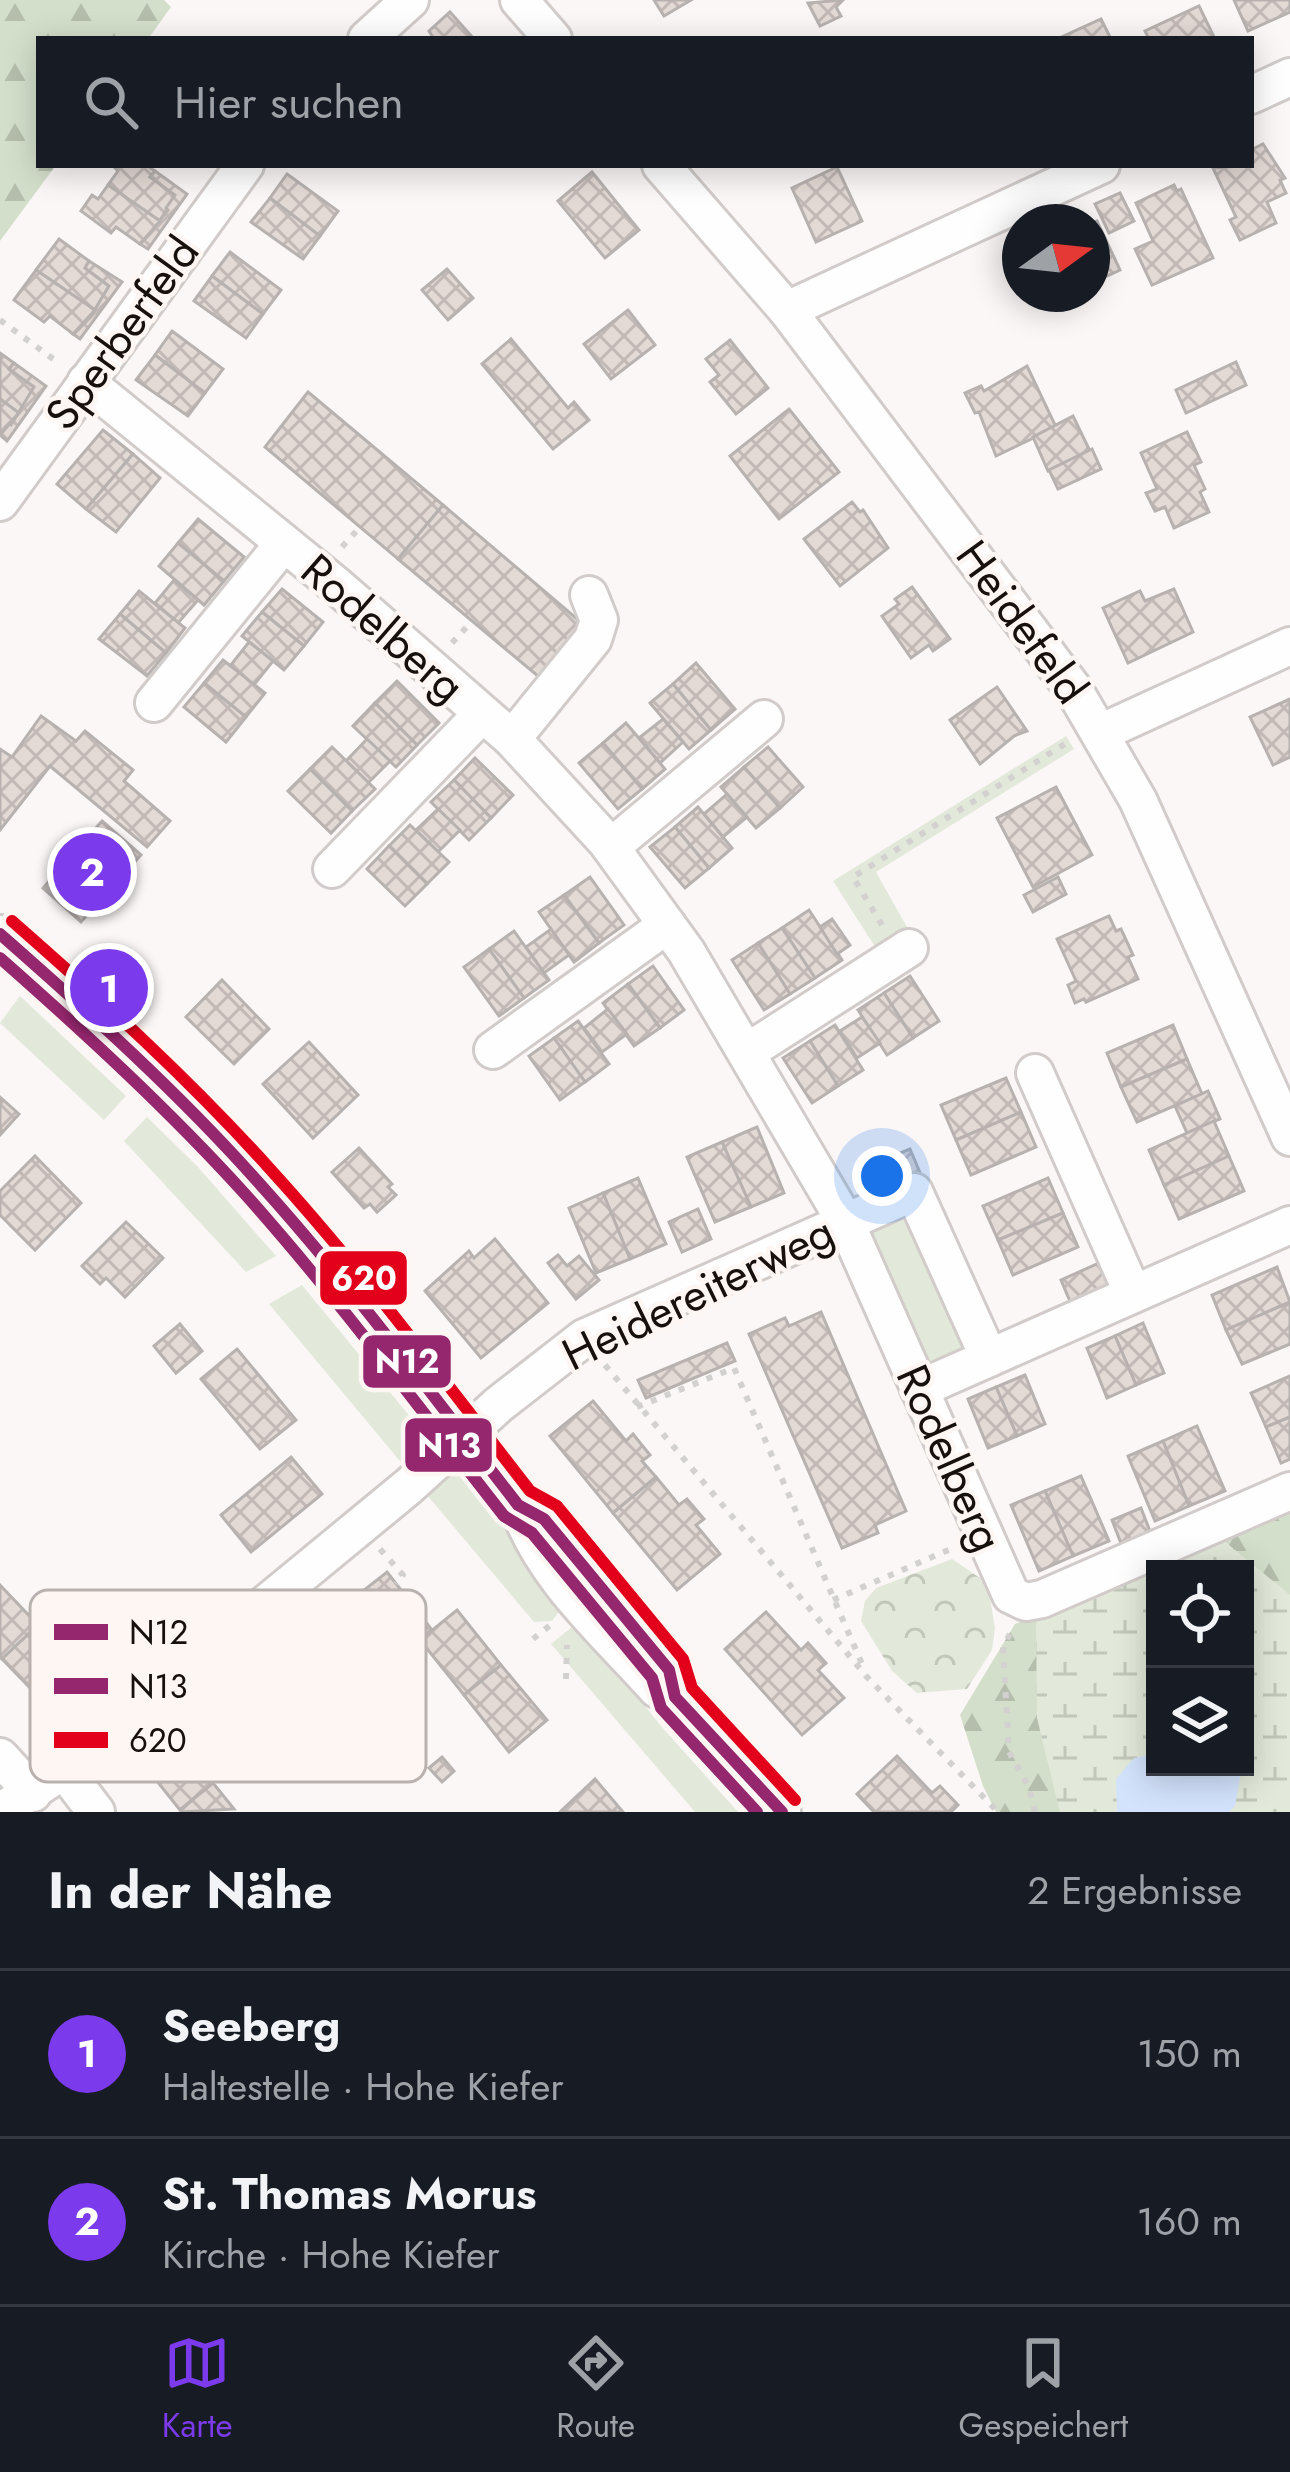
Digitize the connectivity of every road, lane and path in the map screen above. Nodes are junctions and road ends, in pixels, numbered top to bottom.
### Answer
1 (410, 0) edge
2 (519, 0) edge
3 (370, 36) edge
4 (550, 36) edge
5 (1290, 77) edge
6 (1254, 94) edge
7 (243, 168) edge
8 (664, 168) edge
9 (1095, 168) edge
10 (787, 310) junction
11 (0, 320) edge
12 (86, 382) junction
13 (0, 502) edge
14 (284, 543) junction
15 (589, 595) dead end
16 (1290, 646) edge
17 (154, 703) dead end
18 (482, 714) junction
19 (764, 719) dead end
20 (1088, 735) junction
21 (512, 739) junction
22 (611, 847) junction
23 (332, 868) dead end
24 (667, 925) junction
25 (0, 934) edge
26 (905, 951) joint
27 (493, 1050) dead end
28 (747, 1052) junction
29 (1036, 1073) dead end
30 (1290, 1137) edge
31 (845, 1221) junction
32 (1290, 1226) edge
33 (1133, 1294) junction
34 (584, 1338) junction
35 (989, 1358) junction
36 (920, 1390) junction
37 (637, 1407) junction
38 (464, 1438) junction
39 (1290, 1490) edge
40 (984, 1536) junction
41 (374, 1541) dead end
42 (396, 1584) dead end
43 (281, 1590) edge
44 (1011, 1595) junction
45 (833, 1600) junction
46 (548, 1627) dead end
47 (533, 1639) dead end
48 (867, 1677) junction
49 (0, 1756) edge
50 (48, 1782) edge
51 (73, 1782) edge
52 (33, 1792) junction
53 (0, 1811) edge
54 (96, 1812) edge
55 (782, 1812) edge
56 (998, 1812) edge
57 (1035, 1812) edge

1 - 3 street
2 - 4 street
5 - 6 street
7 - 12 street, Sperberfeld
8 - 10 street, Heidefeld
9 - 10 street
10 - 20 street, Heidefeld
11 - 12 path
12 - 13 street, Sperberfeld
12 - 14 street, Rodelberg
14 - 17 street, Rodelberg
14 - 18 street, Rodelberg
15 - 21 street
16 - 20 street
18 - 21 street, Rodelberg
18 - 23 street, Rodelberg
19 - 22 street
20 - 26 path
20 - 30 street, Heidefeld
21 - 22 street, Rodelberg
22 - 24 street, Rodelberg
24 - 27 street
24 - 28 street, Rodelberg
25 - 38 street
26 - 28 street
28 - 31 street, Rodelberg
29 - 33 street
31 - 34 street, Heidereiterweg
31 - 35 street, Heidereiterweg
31 - 36 street, Rodelberg
32 - 33 street
33 - 35 street
34 - 37 path
34 - 38 street, Heidereiterweg
35 - 36 street
36 - 40 street, Rodelberg
37 - 45 path
37 - 48 path
38 - 43 street, Heidereiterweg
38 - 55 street
39 - 44 street, Rodelberg
40 - 44 street, Rodelberg
40 - 45 path
41 - 42 path
44 - 57 path
45 - 48 path
46 - 47 path
48 - 56 path
49 - 52 street
50 - 52 street, Heidereiterweg
51 - 54 street
52 - 53 street, Heidereiterweg

